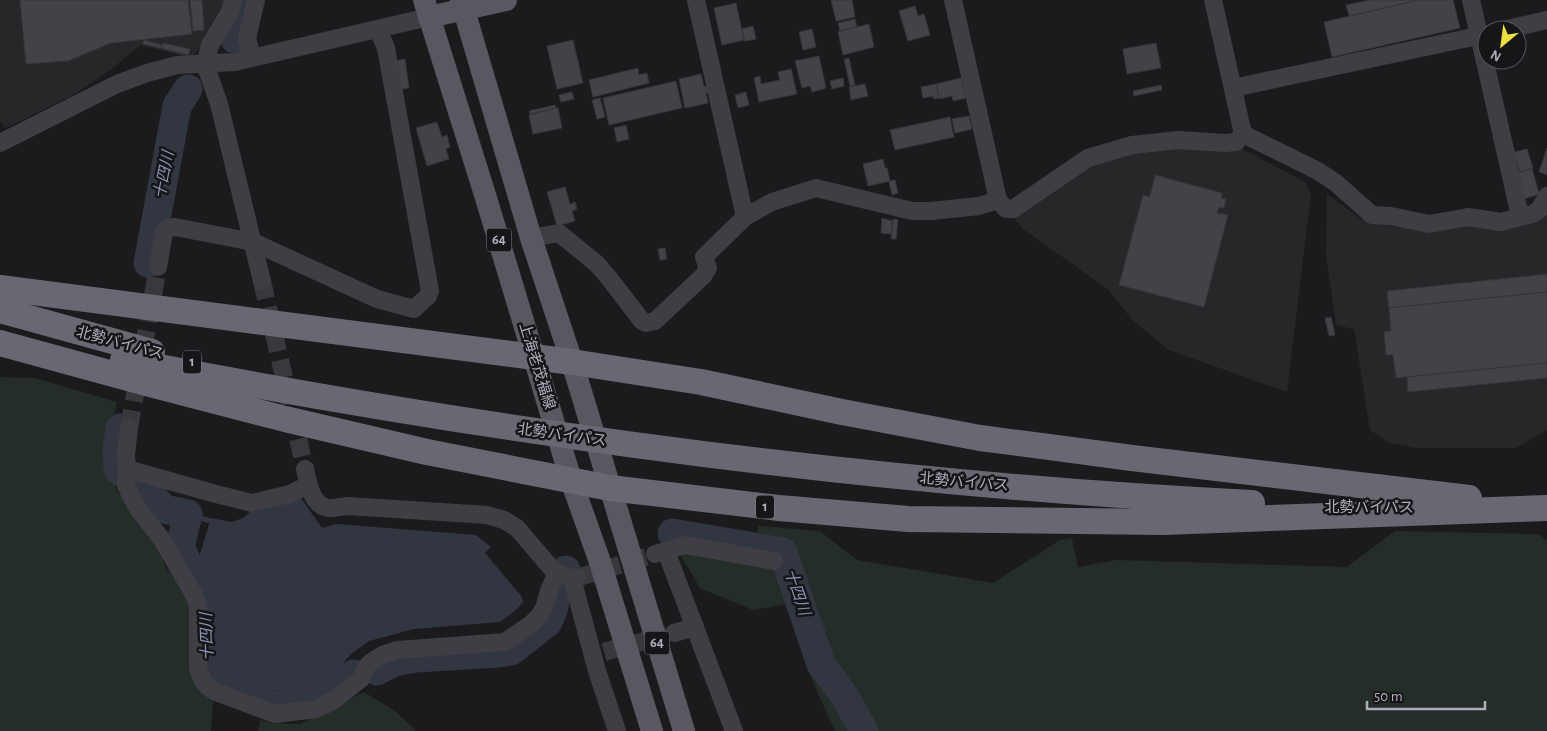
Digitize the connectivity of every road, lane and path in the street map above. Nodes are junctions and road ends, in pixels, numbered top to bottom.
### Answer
1 (233, 0) edge
2 (256, 0) edge
3 (506, 0) edge
4 (696, 0) edge
5 (952, 0) edge
6 (1213, 0) edge
7 (1471, 0) edge
8 (463, 5) edge
9 (427, 9) edge
10 (1478, 20) edge
11 (1547, 20) edge
12 (1527, 25) edge
13 (378, 29) junction
14 (1477, 35) edge
15 (252, 58) junction
16 (205, 64) junction
17 (1490, 70) edge
18 (1233, 88) junction
19 (1243, 134) junction
20 (0, 143) edge
21 (1547, 196) edge
22 (998, 200) junction
23 (1520, 216) junction
24 (745, 217) junction
25 (531, 238) junction
26 (253, 242) junction
27 (158, 267) tunnel mouth
28 (262, 281) tunnel mouth
29 (0, 288) edge
30 (0, 310) edge
31 (0, 335) edge
32 (0, 343) edge
33 (535, 356) junction
34 (572, 362) junction
35 (386, 407) junction
36 (129, 428) tunnel mouth
37 (127, 469) junction
38 (571, 480) junction
39 (610, 488) junction
40 (1547, 507) edge
41 (774, 561) dead end
42 (567, 576) junction
43 (695, 627) junction
44 (674, 633) tunnel mouth
45 (618, 731) edge
46 (652, 731) edge
47 (684, 731) edge
48 (734, 731) edge

1 - 16 street
2 - 15 street
3 - 8 main road
4 - 24 street
5 - 22 street
6 - 18 street
7 - 10 street
8 - 9 main road
8 - 25 main road, 64
9 - 13 street
9 - 33 main road, 上海老茂福線 / 64
11 - 12 street
13 - 15 street
13 - 26 street
14 - 18 street
15 - 16 street
16 - 20 street
16 - 26 street
17 - 23 street
18 - 19 street
19 - 22 street
19 - 23 street
21 - 23 street
22 - 24 street
24 - 25 street
25 - 34 main road, 64
26 - 27 street
26 - 28 street
29 - 33 highway
30 - 35 highway, 北勢バイパス / 1
31 - 35 highway, 北勢バイパス / 1
32 - 38 highway, 1
33 - 34 highway
33 - 38 main road, 上海老茂福線 / 64
34 - 39 main road, 64
34 - 40 highway
35 - 40 highway, 北勢バイパス / 1
36 - 37 street
37 - 42 street
37 - 42 street
38 - 39 highway, 1
38 - 46 main road, 上海老茂福線 / 64
39 - 40 highway, 1
39 - 47 main road, 64
41 - 43 street
42 - 45 street
43 - 44 street
43 - 48 street

